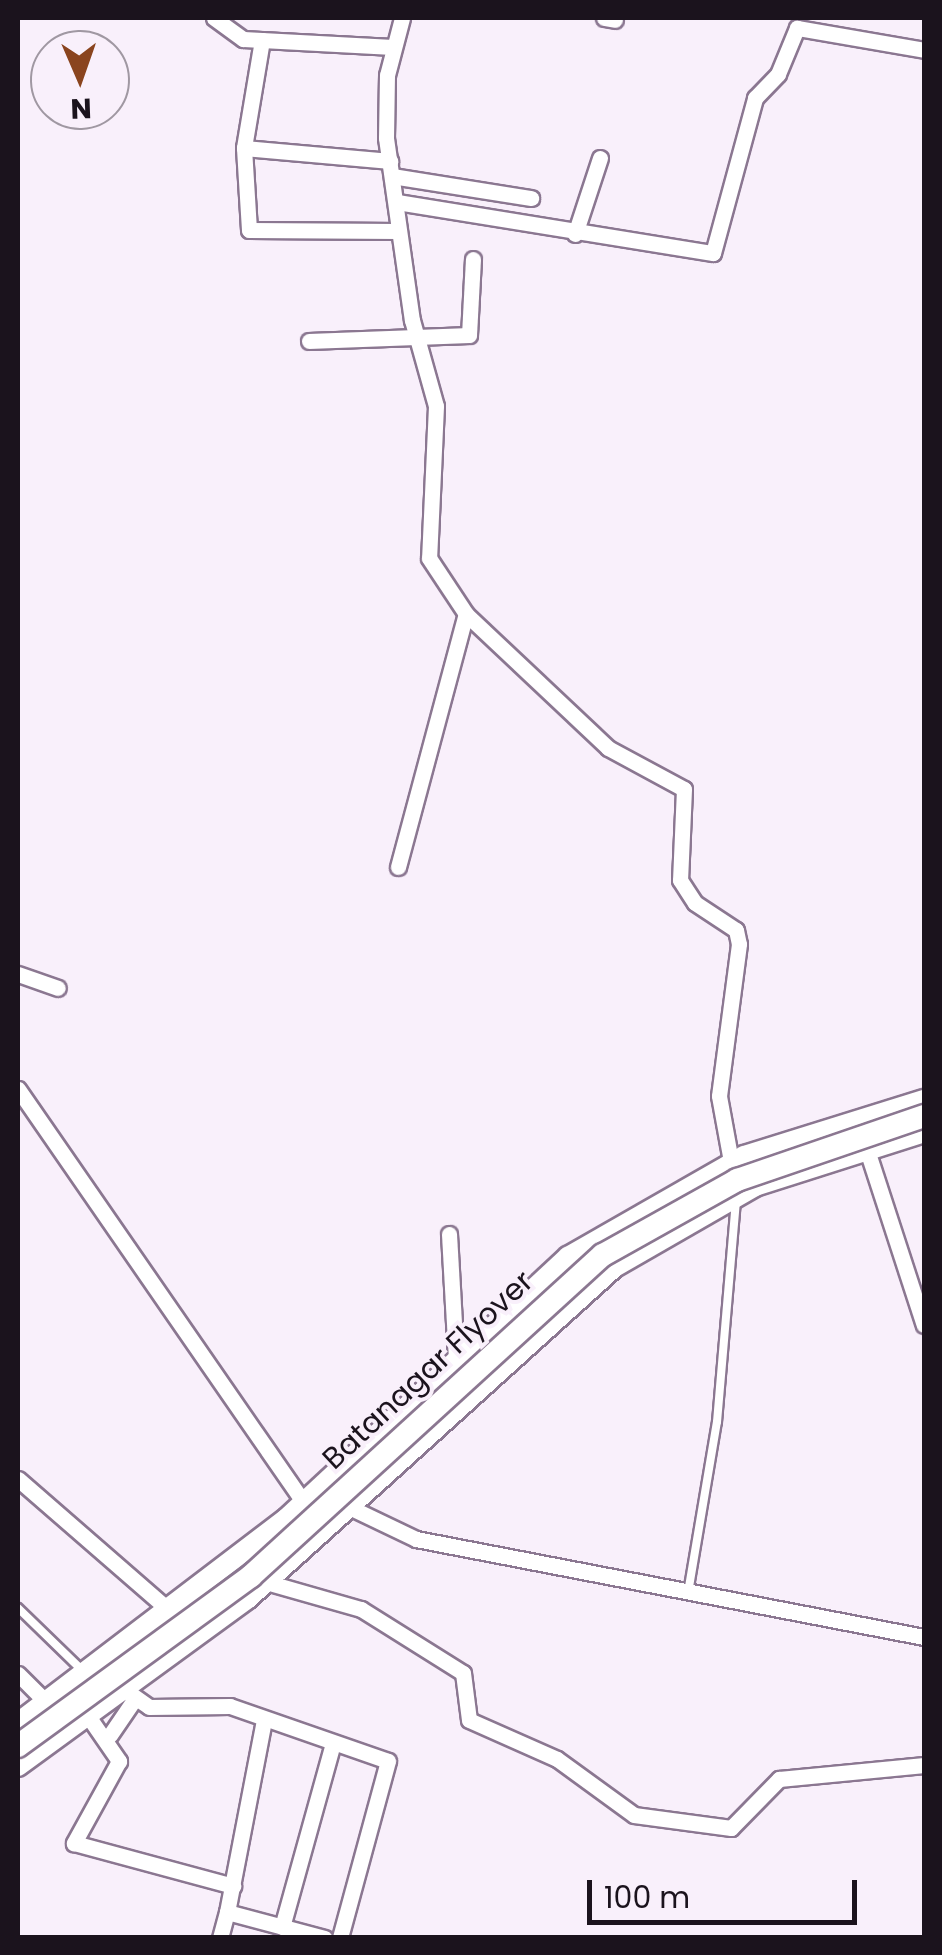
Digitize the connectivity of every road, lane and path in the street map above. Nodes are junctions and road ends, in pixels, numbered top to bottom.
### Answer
1 (214, 18) edge
2 (402, 18) edge
3 (796, 23) edge
4 (262, 40) junction
5 (393, 48) junction
6 (924, 50) edge
7 (244, 148) junction
8 (600, 158) dead end
9 (391, 168) junction
10 (531, 198) dead end
11 (397, 202) junction
12 (398, 231) junction
13 (576, 234) junction
14 (474, 259) dead end
15 (418, 338) junction
16 (308, 341) dead end
17 (466, 614) junction
18 (398, 868) dead end
19 (18, 974) edge
20 (58, 988) dead end
21 (18, 1088) edge
22 (924, 1100) edge
23 (924, 1116) edge
24 (924, 1132) edge
25 (867, 1150) junction
26 (732, 1162) junction
27 (736, 1196) junction
28 (449, 1234) dead end
29 (924, 1325) edge
30 (456, 1361) junction
31 (18, 1479) edge
32 (304, 1503) junction
33 (347, 1506) junction
34 (266, 1582) junction
35 (689, 1587) junction
36 (18, 1608) edge
37 (170, 1611) junction
38 (924, 1637) edge
39 (92, 1667) junction
40 (18, 1674) edge
41 (130, 1695) junction
42 (44, 1700) junction
43 (88, 1716) junction
44 (264, 1720) junction
45 (18, 1723) edge
46 (110, 1735) junction
47 (332, 1742) junction
48 (18, 1746) edge
49 (924, 1765) edge
50 (18, 1766) edge
51 (233, 1886) junction
52 (227, 1912) junction
53 (282, 1927) junction
54 (220, 1938) edge
55 (325, 1938) edge
56 (340, 1938) edge

1 - 4 street
2 - 5 street
3 - 6 street
3 - 13 street
4 - 5 street
4 - 7 street
5 - 9 street
7 - 9 street
7 - 12 street
8 - 13 street
9 - 10 street
9 - 11 street
11 - 12 street
11 - 13 street
12 - 15 street
14 - 15 street
15 - 16 street
15 - 17 street
17 - 18 street
17 - 26 street
19 - 20 street
21 - 32 street
22 - 26 street
23 - 48 main road, Batanagar Flyover, bridge
24 - 25 street
25 - 27 street
25 - 29 street
26 - 27 street
26 - 30 street
27 - 33 street
27 - 35 lane
28 - 30 street
30 - 32 street
31 - 37 street
32 - 37 street
33 - 34 street
33 - 35 street
34 - 41 street
34 - 49 street
35 - 38 street
36 - 39 lane
37 - 39 street
39 - 41 lane
39 - 42 street
40 - 42 street
41 - 43 street
41 - 44 street
41 - 46 street
42 - 45 street
43 - 46 street
43 - 50 street
44 - 47 street
44 - 51 street
46 - 51 street
47 - 53 street
47 - 56 street
51 - 52 street
52 - 53 street
52 - 54 street
53 - 55 street

